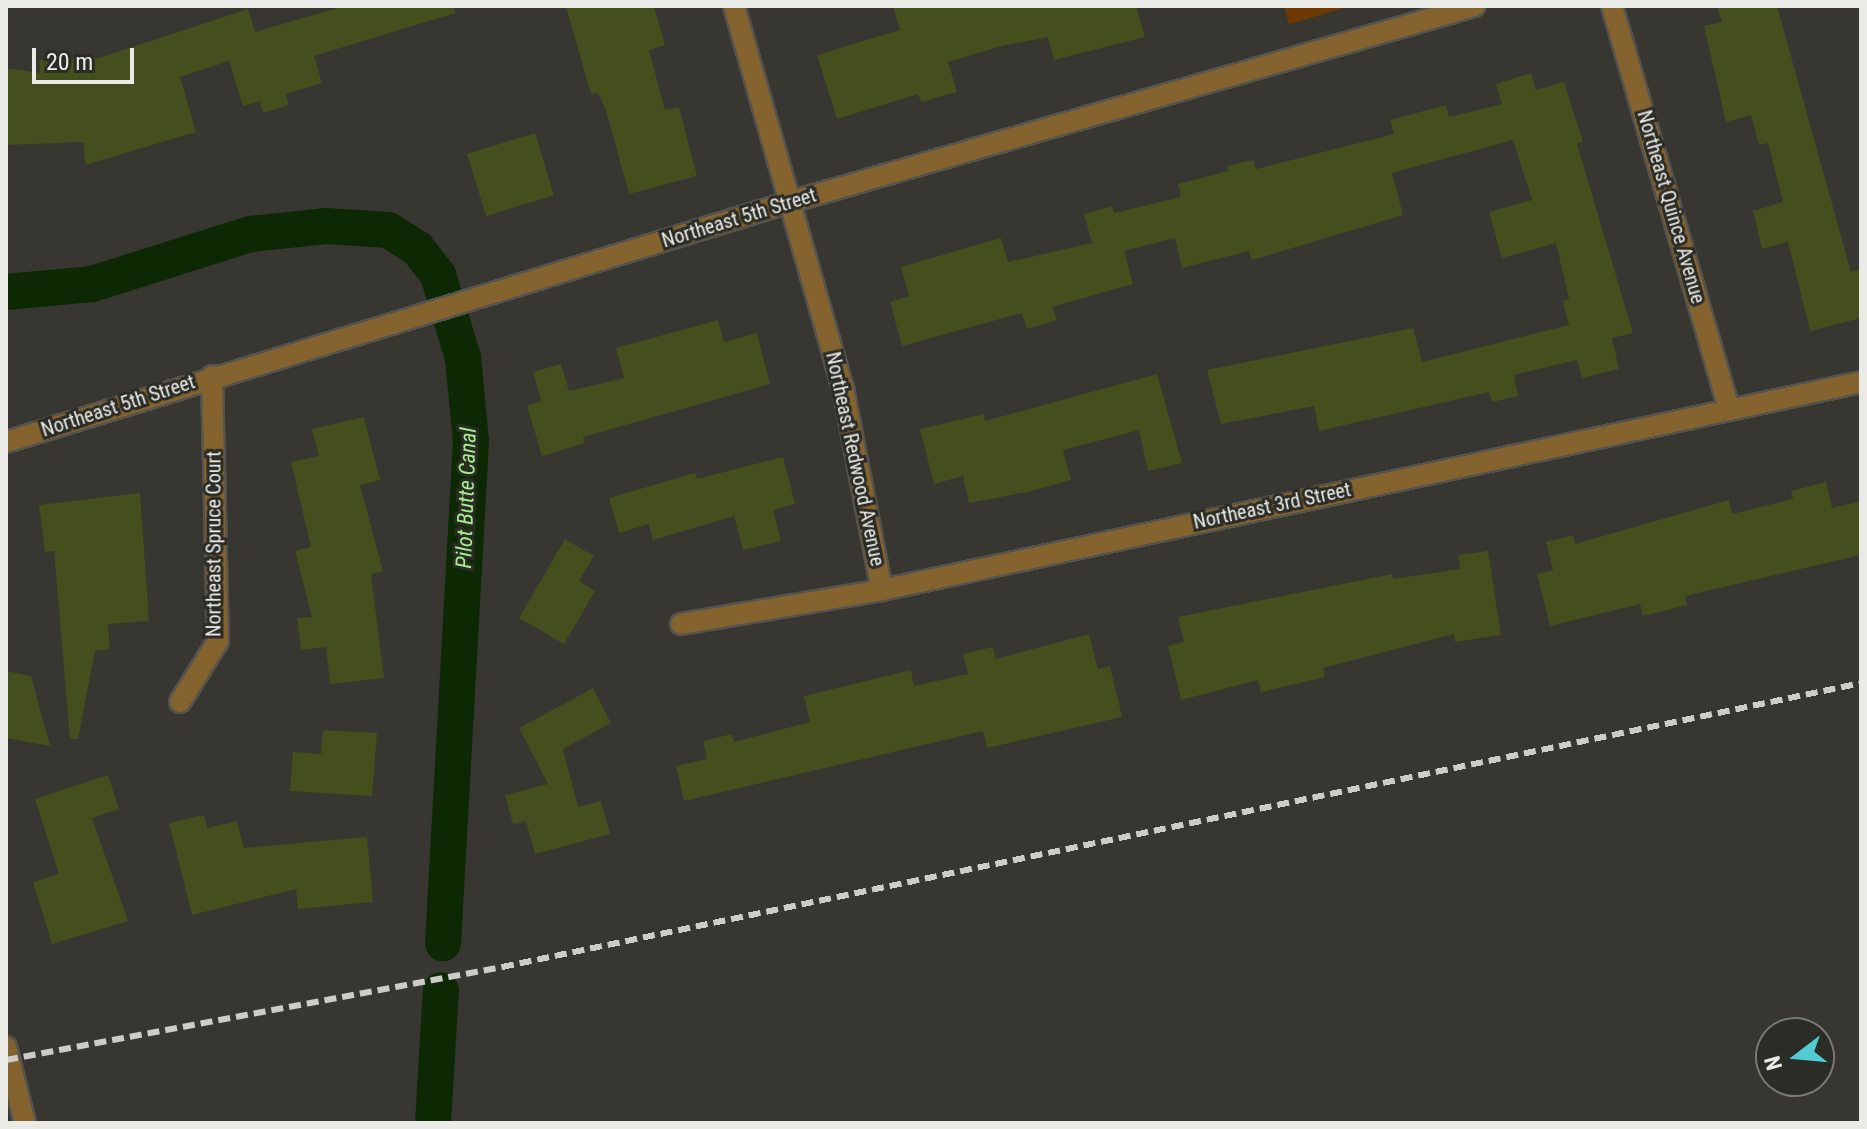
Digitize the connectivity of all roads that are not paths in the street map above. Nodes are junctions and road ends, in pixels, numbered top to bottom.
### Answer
1 (734, 6) edge
2 (1475, 6) edge
3 (1612, 6) edge
4 (790, 202) junction
5 (212, 376) junction
6 (1861, 382) edge
7 (1729, 408) junction
8 (6, 442) edge
9 (882, 590) junction
10 (681, 624) dead end
11 (180, 702) dead end
12 (6, 1047) edge
13 (25, 1123) edge

1 - 4 street, Northeast Redwood Avenue
2 - 4 street, Northeast 5th Street
3 - 7 street, Northeast Quince Avenue
4 - 5 street, Northeast 5th Street
4 - 9 street, Northeast Redwood Avenue
5 - 8 street, Northeast 5th Street
5 - 11 street, Northeast Spruce Court
6 - 7 street, Northeast 3rd Street
7 - 9 street, Northeast 3rd Street
9 - 10 street, Northeast 3rd Street
12 - 13 street

